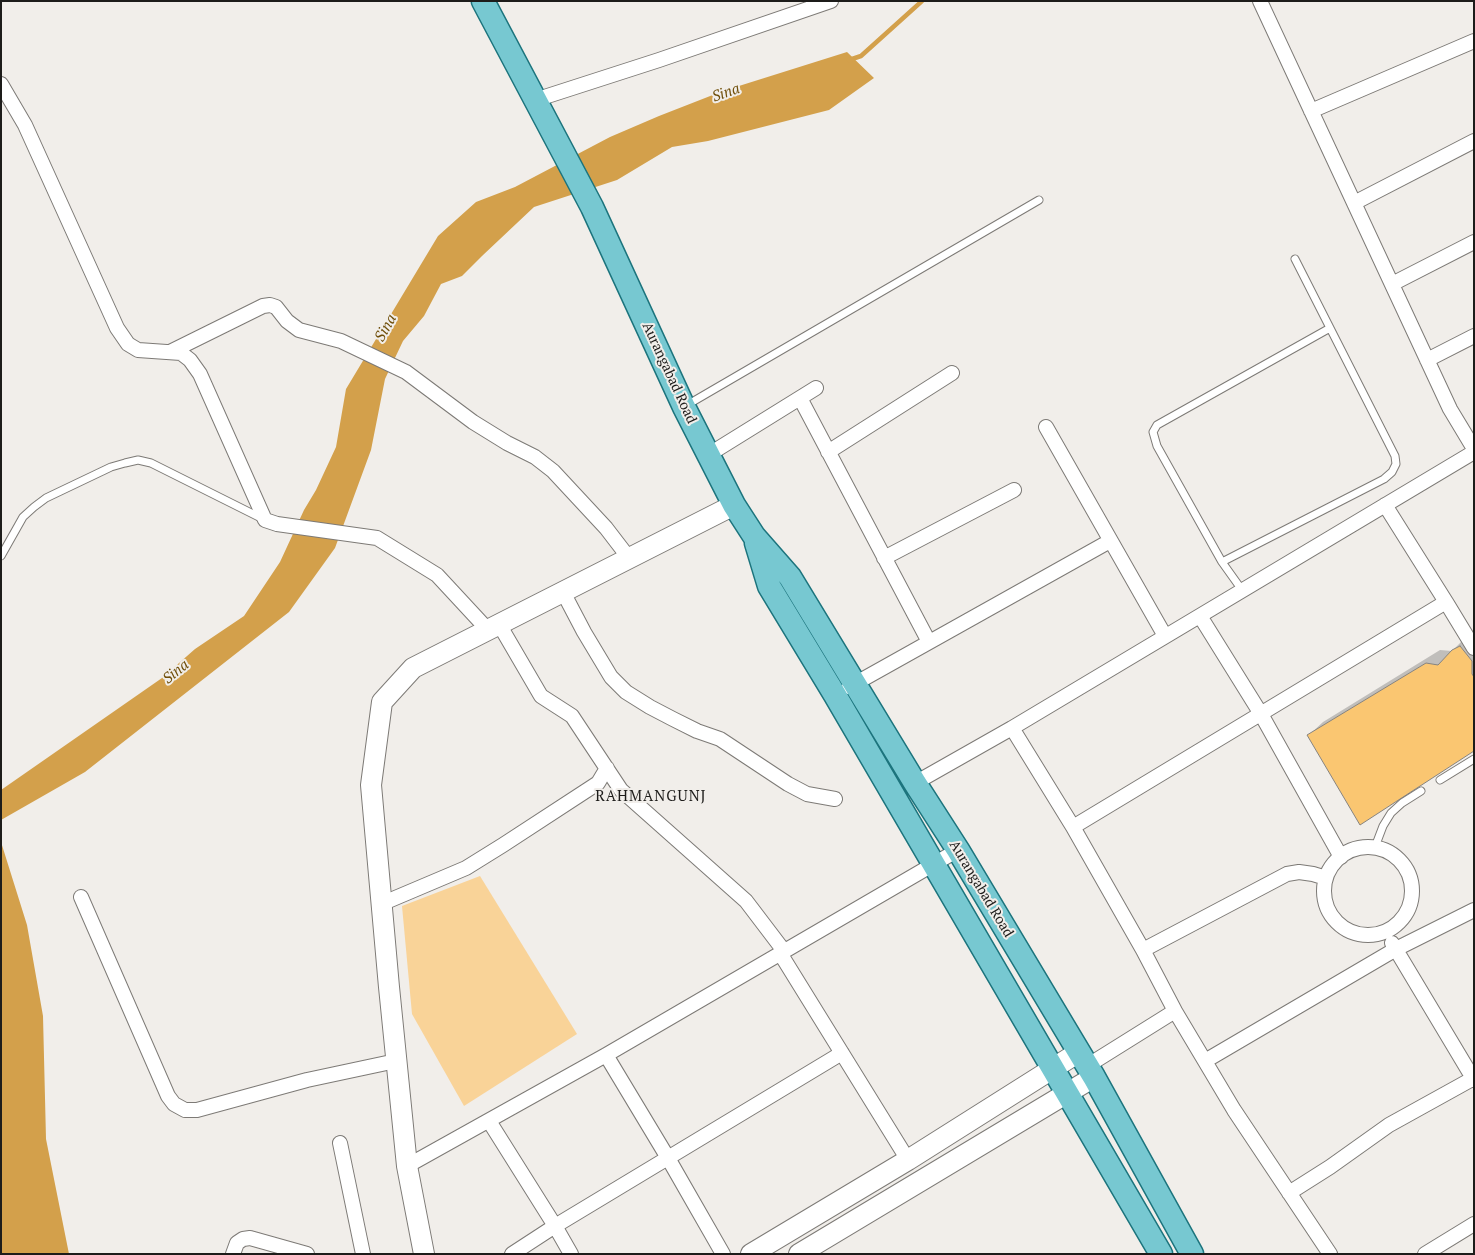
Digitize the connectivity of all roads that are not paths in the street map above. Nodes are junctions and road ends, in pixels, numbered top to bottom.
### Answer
1 (483, 1) edge
2 (1260, 1) edge
3 (827, 2) edge
4 (1474, 41) edge
5 (1, 84) edge
6 (540, 109) junction
7 (1311, 111) junction
8 (1474, 141) edge
9 (1039, 200) dead end
10 (1354, 203) junction
11 (1474, 242) edge
12 (1295, 259) dead end
13 (1392, 284) junction
14 (1330, 328) junction
15 (1474, 336) edge
16 (168, 352) junction
17 (1427, 360) junction
18 (952, 373) dead end
19 (816, 388) dead end
20 (800, 398) junction
21 (684, 407) junction
22 (1046, 427) dead end
23 (1474, 450) edge
24 (828, 452) junction
25 (708, 455) junction
26 (1014, 490) dead end
27 (734, 505) junction
28 (1385, 505) junction
29 (271, 522) junction
30 (754, 536) junction
31 (1110, 542) junction
32 (1, 556) edge
33 (629, 558) junction
34 (884, 558) junction
35 (1222, 562) junction
36 (1242, 590) junction
37 (563, 592) junction
38 (1446, 602) junction
39 (1200, 616) junction
40 (493, 627) junction
41 (1165, 636) junction
42 (929, 642) junction
43 (1474, 648) edge
44 (855, 683) junction
45 (835, 695) junction
46 (1261, 714) junction
47 (1012, 728) junction
48 (1474, 759) edge
49 (607, 768) junction
50 (1440, 780) dead end
51 (915, 783) junction
52 (1421, 791) dead end
53 (835, 799) dead end
54 (1072, 827) junction
55 (1375, 847) junction
56 (958, 850) junction
57 (1341, 856) junction
58 (934, 865) junction
59 (1326, 878) junction
60 (81, 897) dead end
61 (382, 904) junction
62 (1474, 910) edge
63 (1386, 932) junction
64 (1396, 949) junction
65 (1143, 950) junction
66 (782, 952) junction
67 (1175, 1011) junction
68 (842, 1053) junction
69 (606, 1056) junction
70 (396, 1060) junction
71 (1205, 1061) junction
72 (1087, 1065) junction
73 (1053, 1069) junction
74 (1473, 1078) edge
75 (1068, 1092) junction
76 (489, 1121) junction
77 (340, 1143) dead end
78 (668, 1158) junction
79 (908, 1160) junction
80 (407, 1166) junction
81 (1289, 1193) junction
82 (1474, 1224) edge
83 (555, 1226) junction
84 (233, 1254) edge
85 (307, 1254) edge
86 (363, 1254) edge
87 (424, 1254) edge
88 (512, 1254) edge
89 (571, 1254) edge
90 (723, 1254) edge
91 (751, 1254) edge
92 (799, 1254) edge
93 (1161, 1254) edge
94 (1192, 1254) edge
95 (1330, 1254) edge
96 (1425, 1254) edge

1 - 6 main road
2 - 7 street
3 - 6 street
4 - 7 street
5 - 16 street
6 - 21 main road, Aurangabad Road
7 - 10 street
8 - 10 street
9 - 21 lane
10 - 13 street
11 - 13 street
12 - 14 lane
13 - 17 street
14 - 35 lane
14 - 35 lane
15 - 17 street
16 - 29 street
16 - 33 street
17 - 23 street
18 - 24 street
19 - 20 street
20 - 24 street
20 - 25 street
21 - 25 main road, Aurangabad Road
22 - 31 street
23 - 28 street
24 - 34 street
25 - 27 main road, Aurangabad Road
26 - 34 street
27 - 30 main road, Aurangabad Road
27 - 33 street
28 - 36 street
28 - 38 street
29 - 32 lane
29 - 40 street
30 - 44 main road, Aurangabad Road
30 - 45 main road, Aurangabad Road
31 - 41 street
31 - 42 street
33 - 37 street
34 - 42 street
35 - 36 lane
36 - 39 street
37 - 40 street
37 - 53 street
38 - 43 street
38 - 46 street
39 - 41 street
39 - 46 street
40 - 49 street
40 - 61 street
41 - 47 street
42 - 44 street
44 - 45 street
44 - 51 main road, Aurangabad Road
45 - 58 main road, Aurangabad Road
46 - 54 street
46 - 57 street
47 - 51 street
47 - 54 street
48 - 50 lane
49 - 61 street
49 - 66 street
51 - 56 main road, Aurangabad Road
52 - 55 lane
54 - 65 street
55 - 57 street
55 - 63 street
56 - 58 street
56 - 72 main road, Aurangabad Road
57 - 59 street
58 - 66 street
58 - 73 main road, Aurangabad Road
59 - 63 street
59 - 65 street
60 - 70 street
61 - 70 street
62 - 64 street
63 - 64 street
64 - 71 street
64 - 74 street
65 - 67 street
66 - 68 street
66 - 69 street
67 - 71 street
67 - 72 street
68 - 78 street
68 - 79 street
69 - 76 street
69 - 78 street
70 - 80 street
71 - 81 street
72 - 73 street
72 - 75 street
72 - 94 main road, Aurangabad Road
73 - 75 main road, Aurangabad Road
73 - 79 street
74 - 81 street
75 - 92 street
75 - 93 main road, Aurangabad Road
76 - 80 street
76 - 83 street
77 - 86 street
78 - 83 street
78 - 90 street
79 - 91 street
80 - 87 street
81 - 95 street
82 - 96 street
83 - 88 street
83 - 89 street
84 - 85 street

